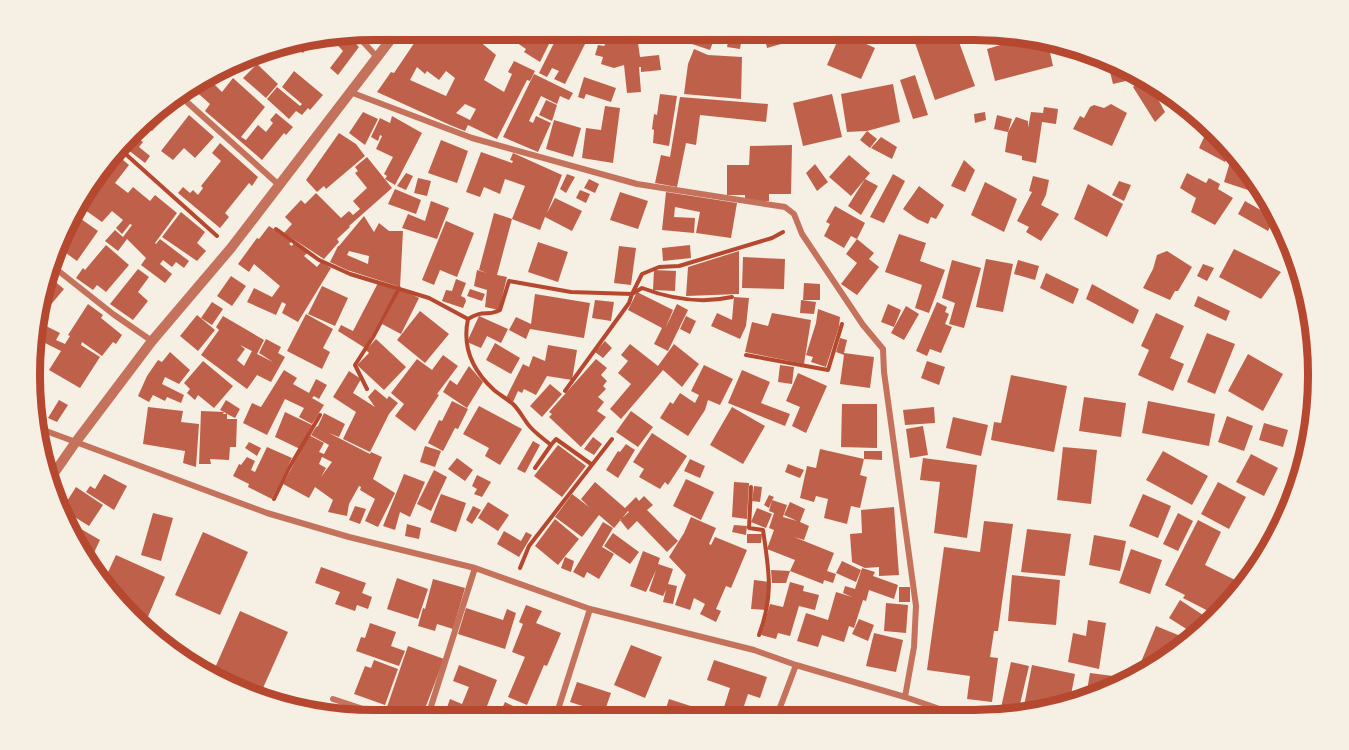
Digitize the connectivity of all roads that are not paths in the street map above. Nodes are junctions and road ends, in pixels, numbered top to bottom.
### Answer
1 (390, 40) edge
2 (362, 41) edge
3 (377, 57) junction
4 (350, 92) junction
5 (185, 100) edge
6 (279, 185) junction
7 (57, 270) edge
8 (152, 341) junction
9 (45, 431) edge
10 (75, 443) junction
11 (1301, 443) edge
12 (55, 472) edge
13 (1292, 478) edge
14 (475, 568) junction
15 (590, 609) junction
16 (796, 665) junction
17 (904, 697) junction
18 (333, 699) dead end
19 (365, 710) edge
20 (430, 710) edge
21 (558, 710) edge
22 (779, 710) edge
23 (942, 710) edge

1 - 3 street
2 - 3 street
3 - 4 street
4 - 6 street
4 - 17 street
5 - 6 street
6 - 8 street
7 - 8 street
8 - 10 street
9 - 10 street
10 - 12 street
10 - 14 street
11 - 13 street
14 - 15 street
14 - 20 street
15 - 16 street
15 - 21 street
16 - 17 street
16 - 22 street
17 - 23 street
18 - 19 street

